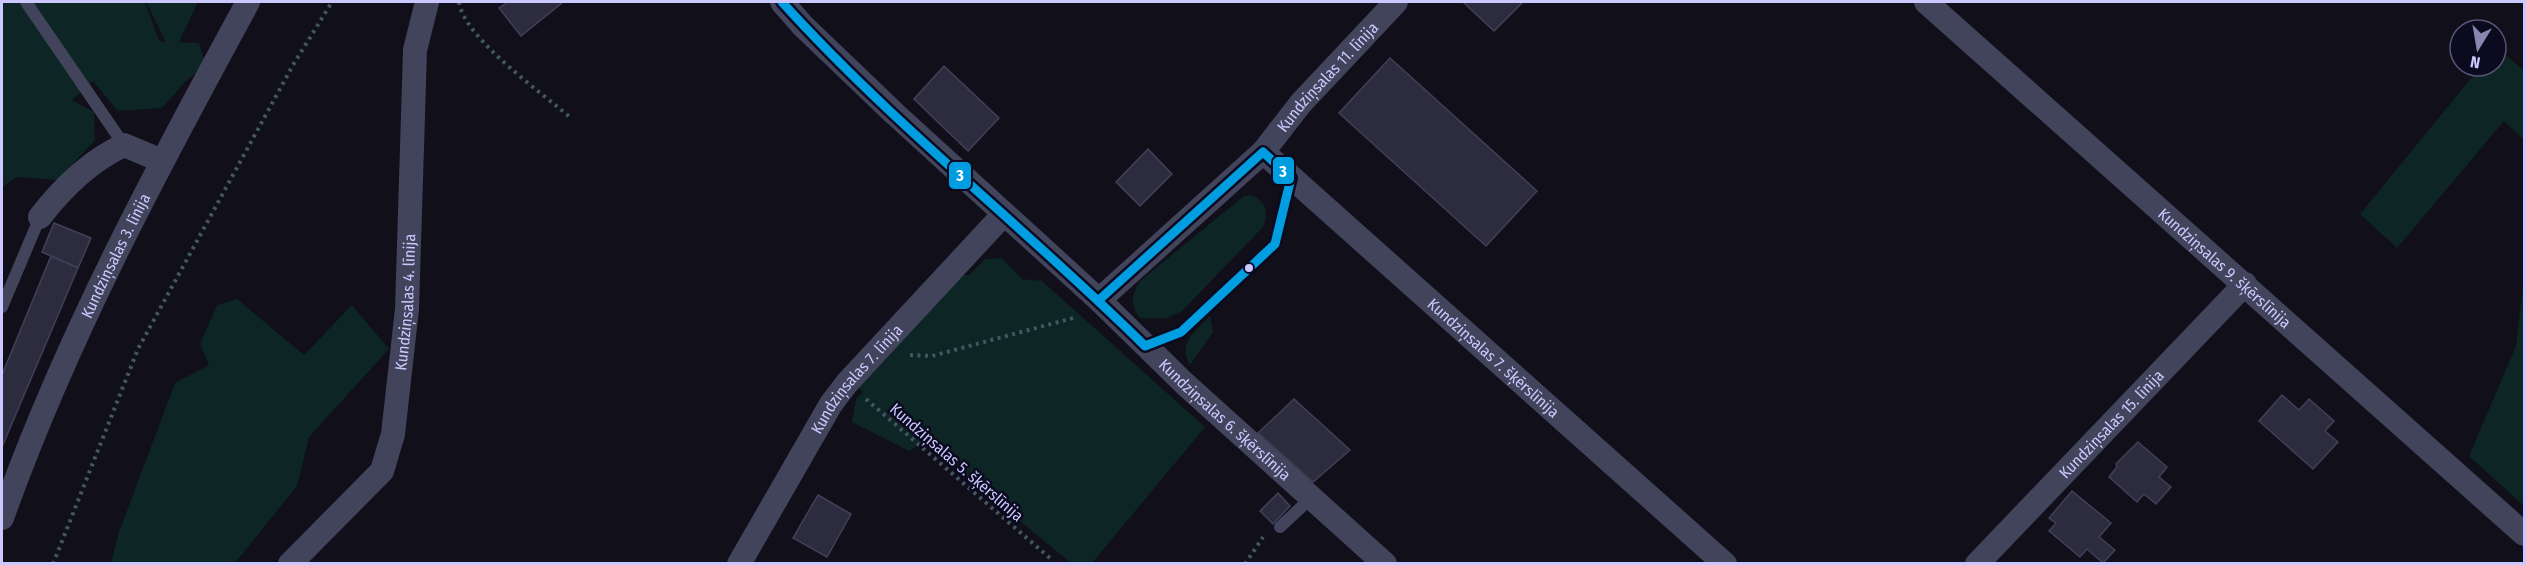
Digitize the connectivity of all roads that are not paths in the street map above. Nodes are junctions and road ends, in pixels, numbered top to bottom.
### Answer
1 (26, 2) edge
2 (248, 2) edge
3 (427, 2) edge
4 (782, 2) edge
5 (1396, 2) edge
6 (1926, 2) edge
7 (124, 145) junction
8 (1263, 152) junction
9 (162, 161) junction
10 (1291, 178) junction
11 (1004, 214) junction
12 (40, 217) joint
13 (2245, 284) junction
14 (1091, 306) junction
15 (2, 307) edge
16 (1145, 346) junction
17 (1311, 498) junction
18 (2, 518) edge
19 (1280, 527) road end
20 (2524, 534) edge
21 (290, 564) edge
22 (739, 564) edge
23 (1385, 564) edge
24 (1725, 564) edge
25 (1977, 564) edge

1 - 7 lane
2 - 9 street, Kundziņsalas 3. līnija
3 - 21 street, Kundziņsalas 4. līnija
4 - 11 street, Kundziņsalas 6. šķērslīnija
5 - 8 street, Kundziņsalas 11. līnija
6 - 13 street, Kundziņsalas 9. šķērslīnija
7 - 9 street
7 - 12 street
8 - 10 street, Kundziņsalas 7. šķērslīnija
8 - 14 street, Kundziņsalas 11. līnija
9 - 18 street, Kundziņsalas 3. līnija
10 - 16 lane
10 - 24 street, Kundziņsalas 7. šķērslīnija
11 - 14 street, Kundziņsalas 6. šķērslīnija
11 - 22 street, Kundziņsalas 7. līnija
12 - 15 lane
13 - 20 street, Kundziņsalas 9. šķērslīnija
13 - 25 street, Kundziņsalas 15. līnija
14 - 16 street, Kundziņsalas 6. šķērslīnija
16 - 17 street, Kundziņsalas 6. šķērslīnija
17 - 19 lane
17 - 23 street, Kundziņsalas 6. šķērslīnija

